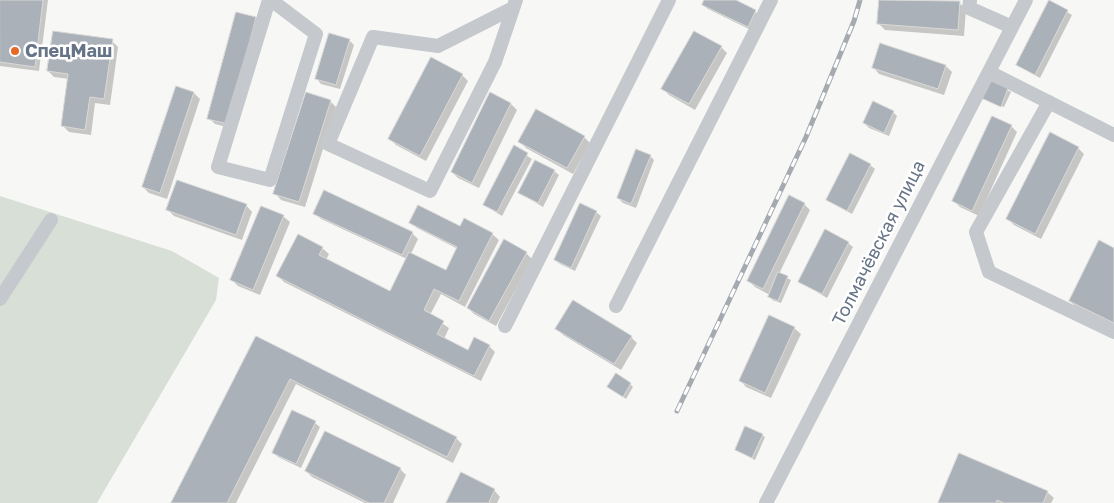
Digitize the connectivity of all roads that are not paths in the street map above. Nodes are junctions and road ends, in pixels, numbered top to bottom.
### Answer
1 (270, 0) edge
2 (669, 0) edge
3 (771, 0) edge
4 (970, 0) edge
5 (1026, 0) edge
6 (514, 4) edge
7 (1012, 27) junction
8 (989, 72) junction
9 (1049, 102) junction
10 (1114, 135) edge
11 (50, 220) dead end
12 (0, 299) edge
13 (616, 306) dead end
14 (505, 326) dead end
15 (1114, 332) edge
16 (766, 503) edge

1 - 1 street
2 - 14 street
3 - 13 street
4 - 7 street
5 - 7 street, Толмачёвская улица
6 - 6 street
7 - 8 street, Толмачёвская улица
8 - 9 street
8 - 16 street, Толмачёвская улица
9 - 10 street
9 - 15 street
11 - 12 street

